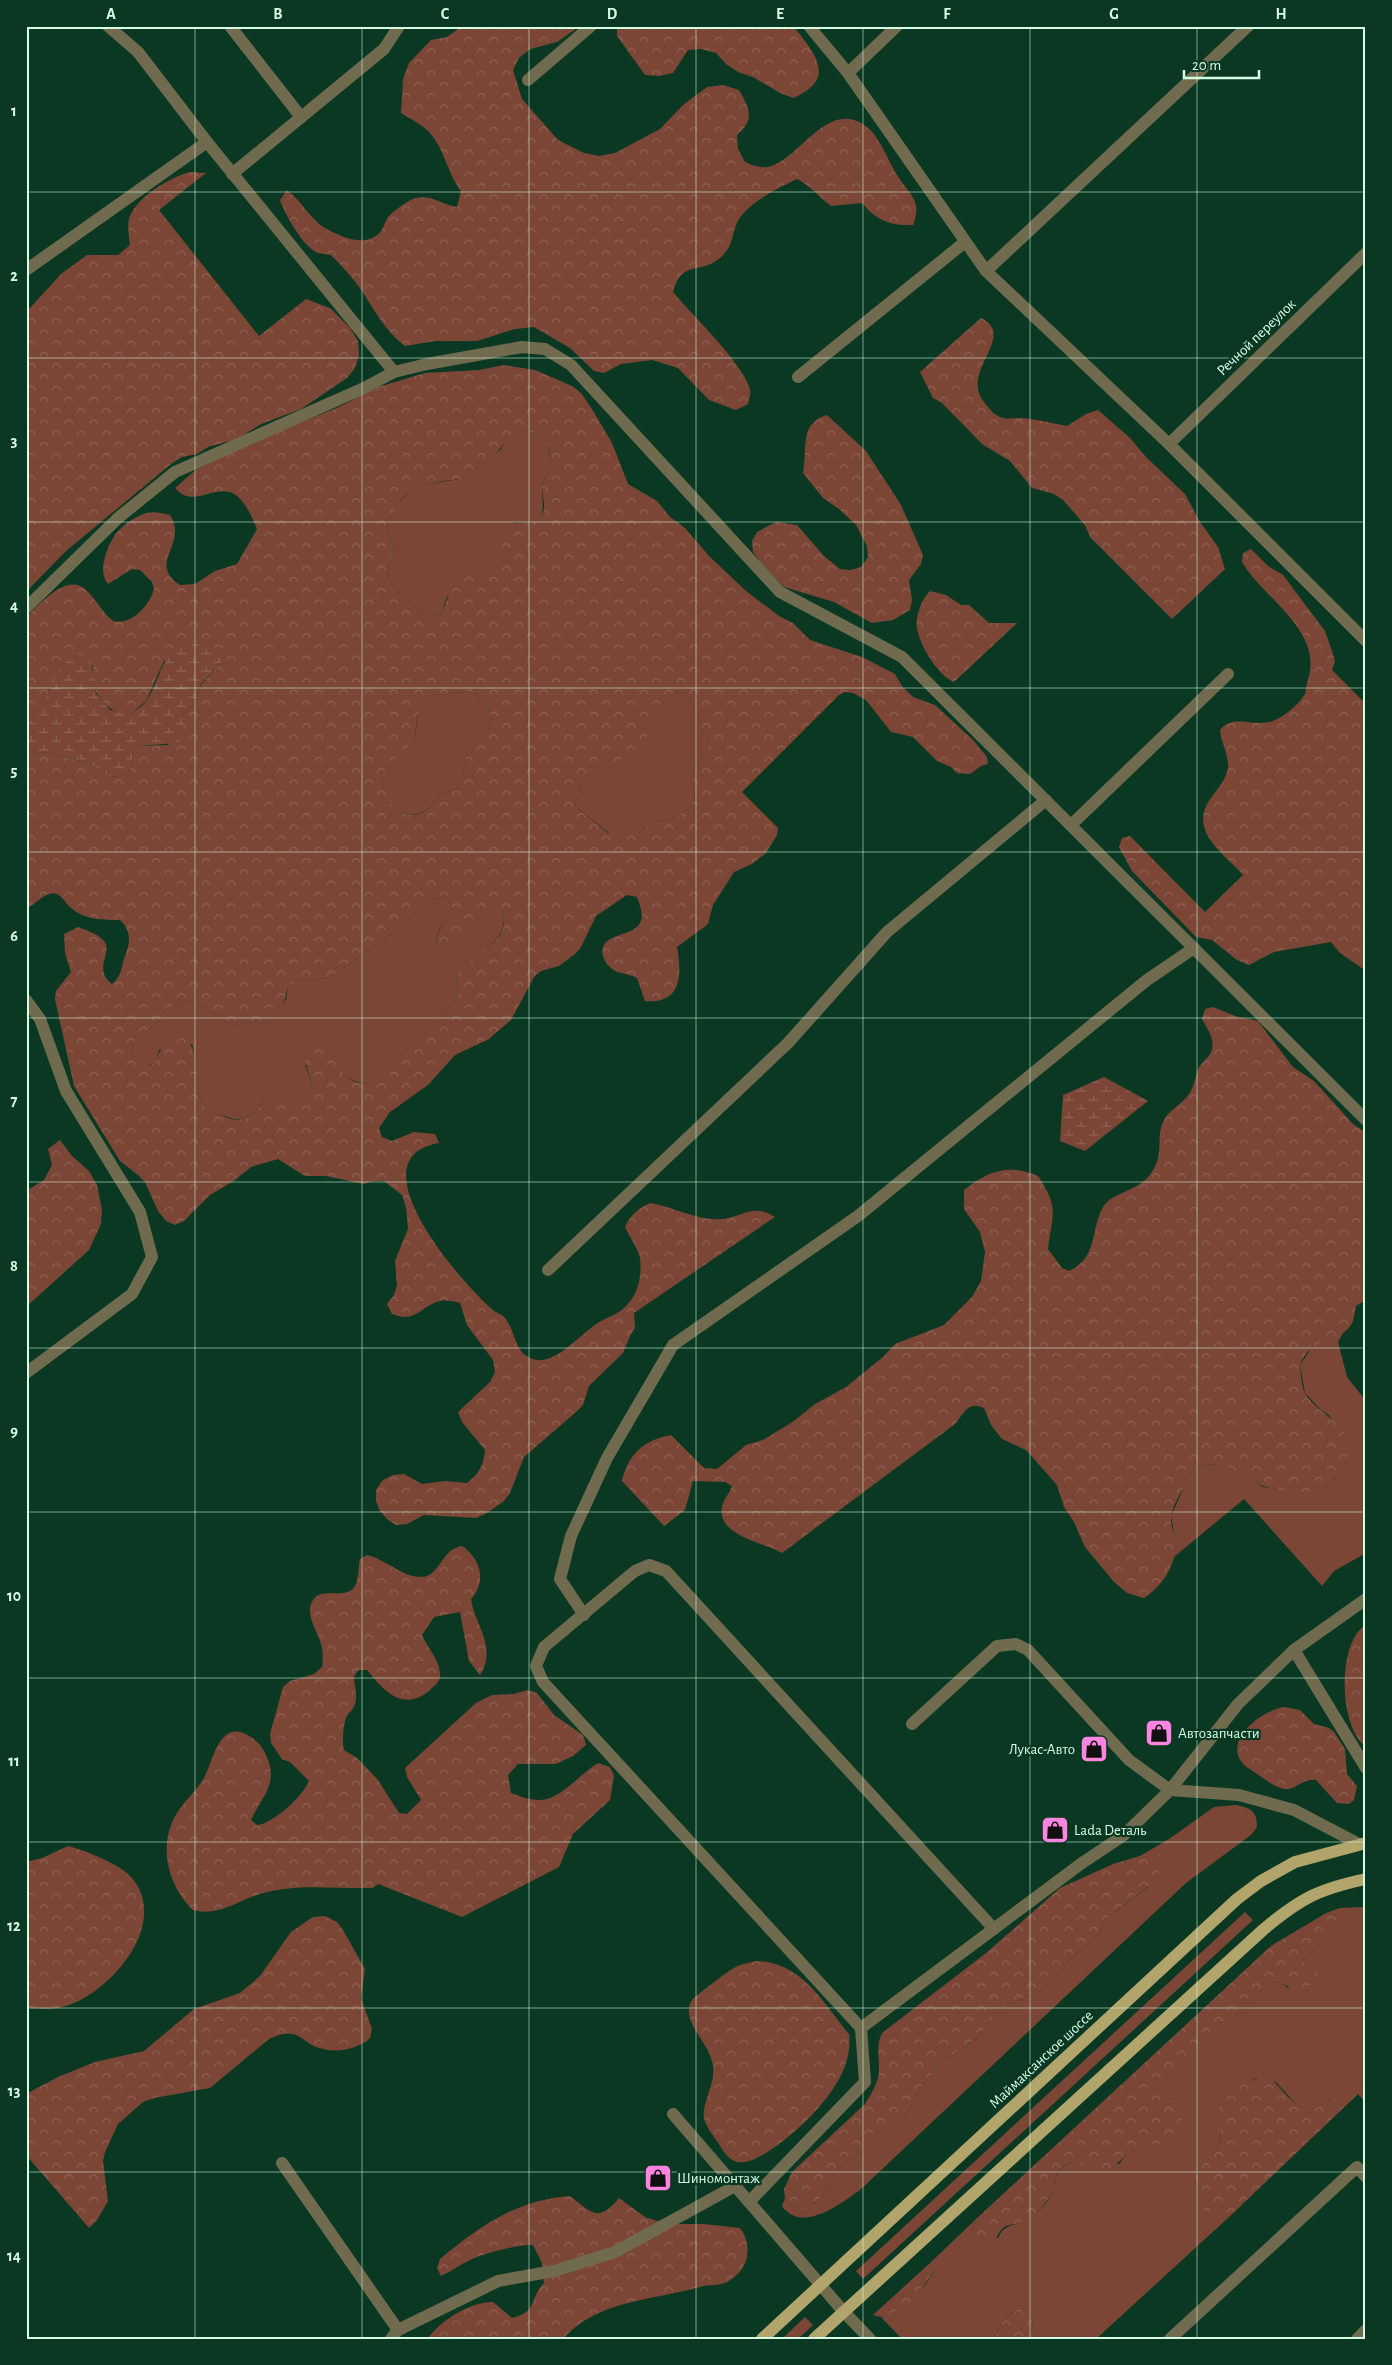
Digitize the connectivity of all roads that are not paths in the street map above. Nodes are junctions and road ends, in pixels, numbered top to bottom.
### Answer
1 (108, 26) edge
2 (230, 26) edge
3 (399, 26) edge
4 (591, 26) edge
5 (809, 26) edge
6 (897, 26) edge
7 (1248, 26) edge
8 (848, 73) junction
9 (528, 80) dead end
10 (301, 117) junction
11 (207, 142) junction
12 (232, 174) junction
13 (965, 242) junction
14 (1366, 253) edge
15 (26, 270) edge
16 (986, 271) junction
17 (394, 372) junction
18 (798, 377) dead end
19 (1169, 444) junction
20 (26, 608) edge
21 (1366, 640) edge
22 (1228, 674) dead end
23 (1046, 800) junction
24 (1071, 825) junction
25 (1194, 948) junction
26 (26, 1000) edge
27 (1366, 1120) edge
28 (548, 1270) dead end
29 (26, 1373) edge
30 (1366, 1599) edge
31 (584, 1615) junction
32 (1294, 1650) junction
33 (912, 1724) dead end
34 (1366, 1768) edge
35 (1170, 1790) junction
36 (1362, 1844) edge
37 (1366, 1879) edge
38 (994, 1929) junction
39 (861, 2028) junction
40 (674, 2114) dead end
41 (282, 2163) dead end
42 (1366, 2177) edge
43 (735, 2186) junction
44 (749, 2202) junction
45 (821, 2285) junction
46 (844, 2312) junction
47 (1366, 2330) edge
48 (394, 2334) edge
49 (762, 2339) edge
50 (814, 2339) edge
51 (870, 2339) edge
52 (1170, 2339) edge
53 (1357, 2339) edge

1 - 11 street
2 - 10 street
3 - 10 street
4 - 9 street
5 - 8 street
6 - 8 street
7 - 16 street
8 - 13 street
10 - 12 street
11 - 12 street
11 - 15 street
12 - 17 street
13 - 16 street
13 - 18 street
14 - 19 street, Речной переулок
16 - 19 street
17 - 20 street
17 - 23 street
19 - 21 street
22 - 24 street
23 - 24 street
23 - 28 street
24 - 25 street
25 - 27 street
25 - 31 street
26 - 29 street
30 - 32 street
31 - 38 street
31 - 39 street
32 - 34 street
32 - 35 street
33 - 35 street
35 - 36 street
35 - 38 street
36 - 45 main road, Маймаксанское шоссе
37 - 46 main road
38 - 39 street
39 - 44 street
40 - 43 street
41 - 48 street
42 - 52 street
43 - 44 street
43 - 48 street
44 - 45 street
45 - 46 street
45 - 49 main road, Маймаксанское шоссе
46 - 50 main road
46 - 51 street
47 - 53 street

